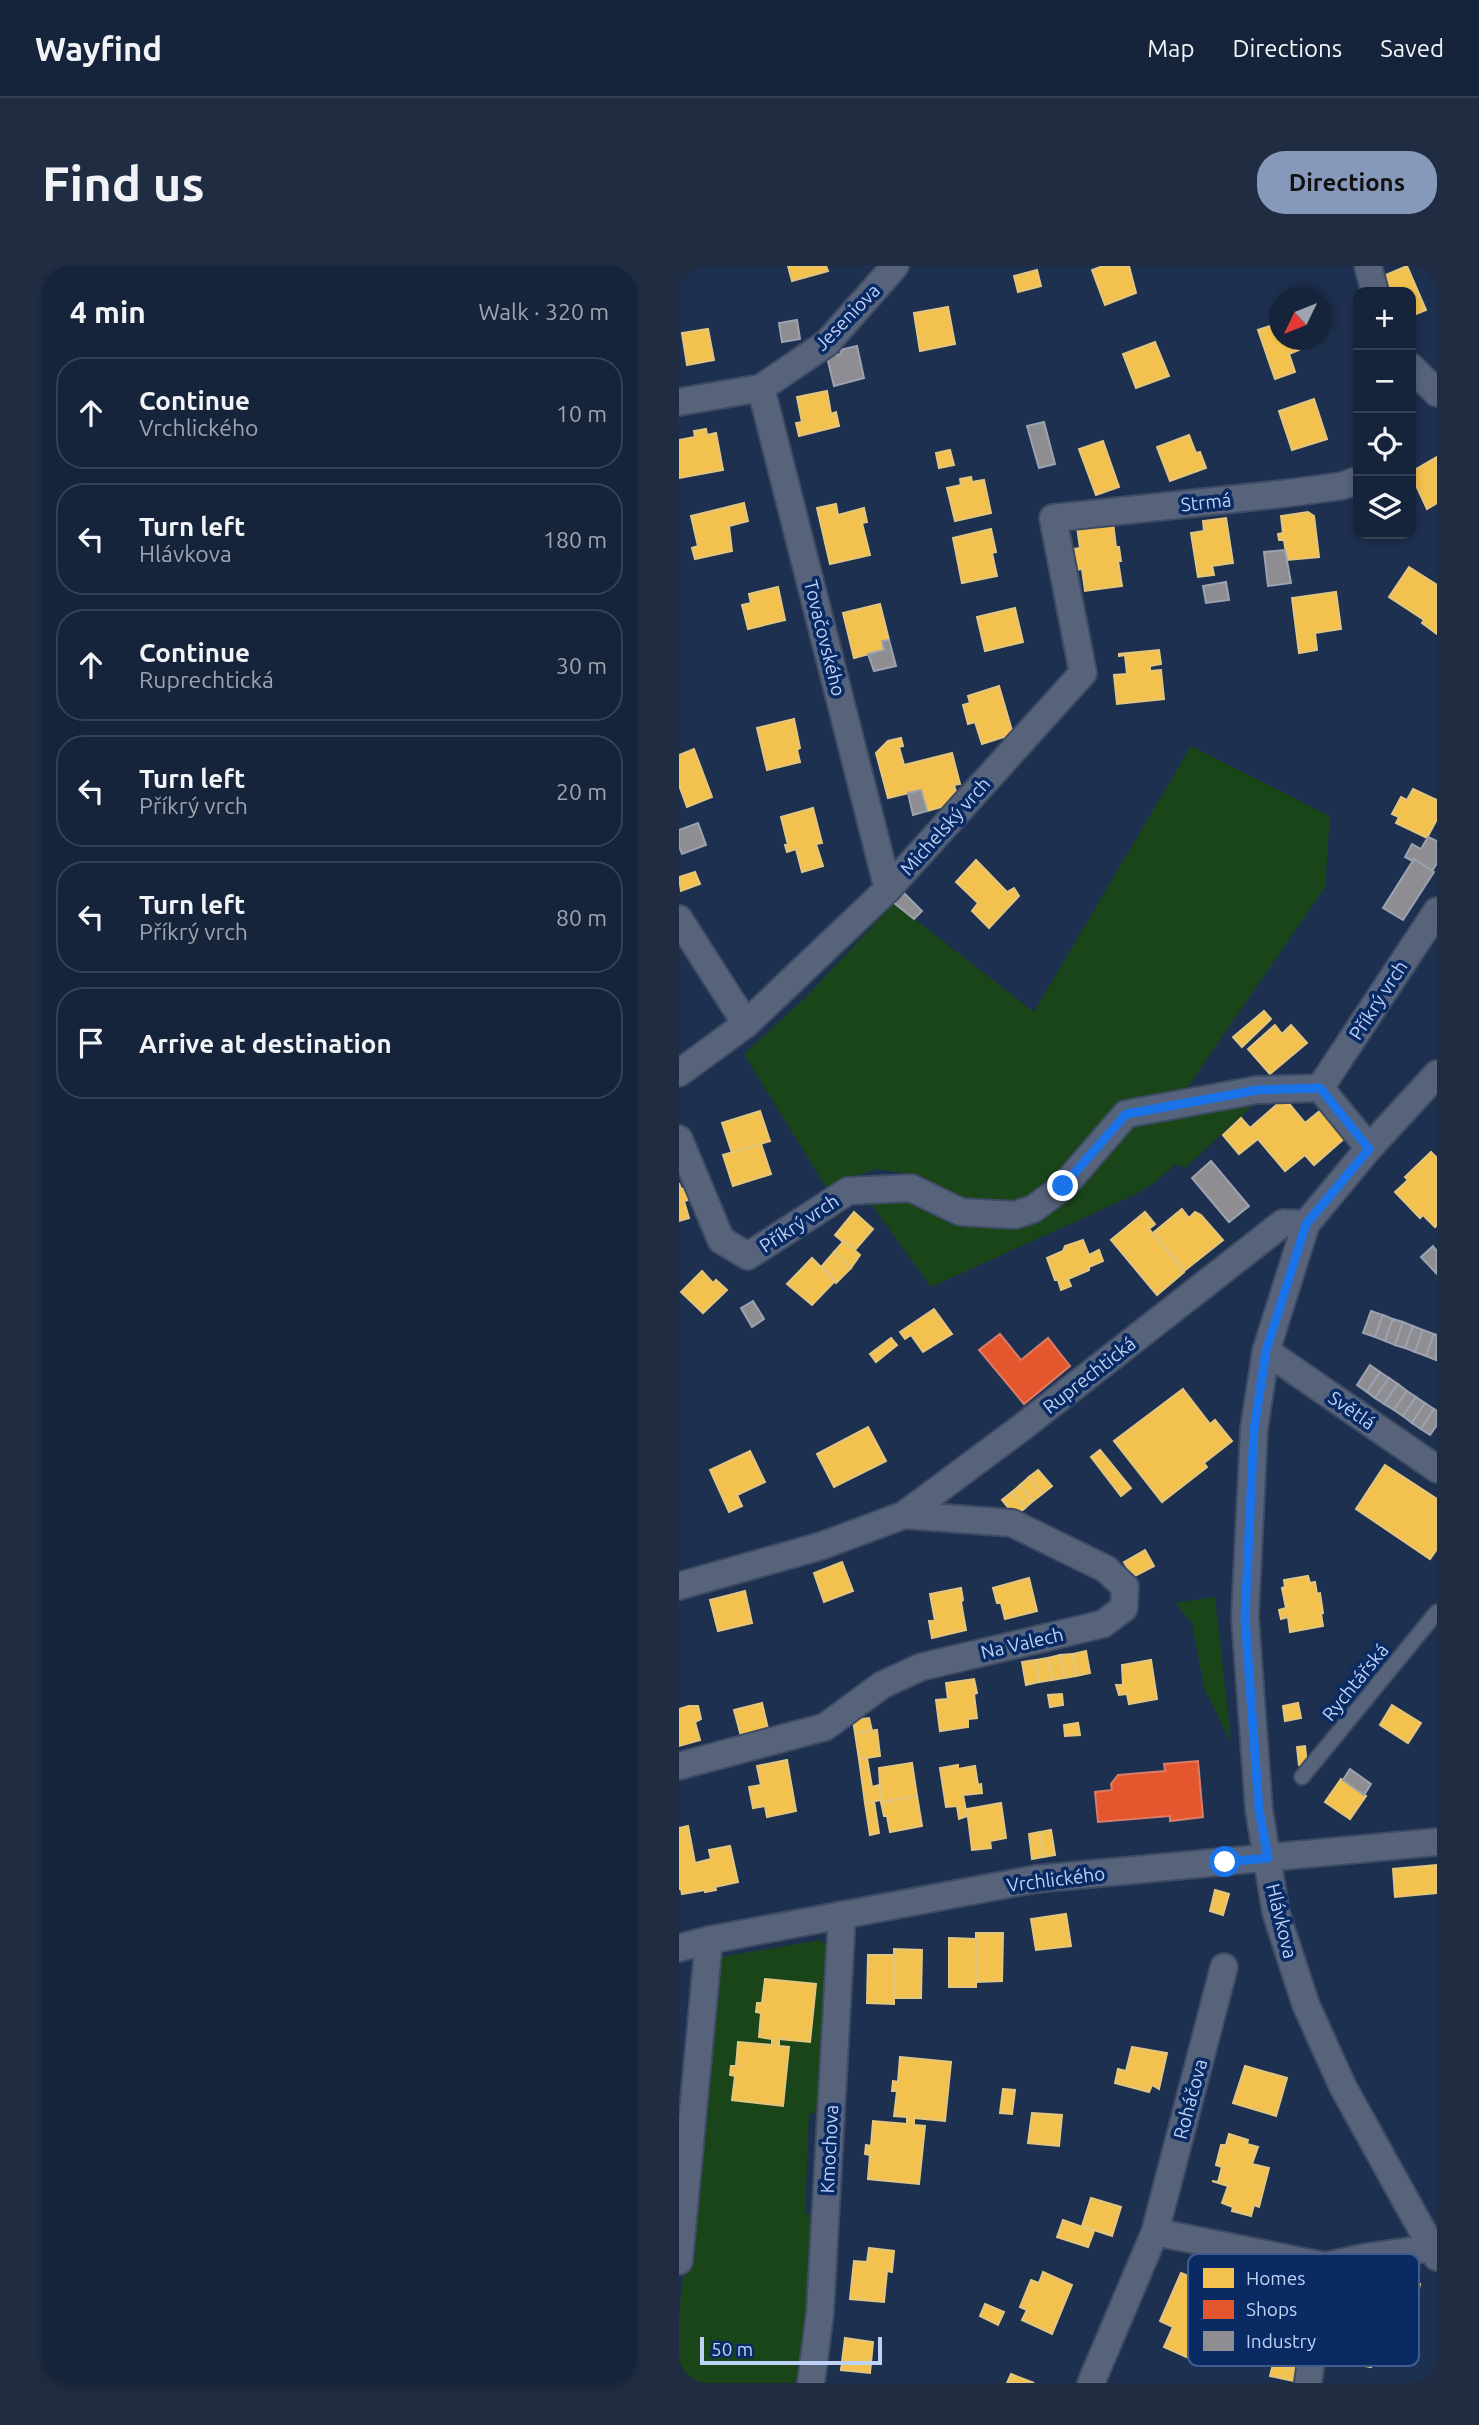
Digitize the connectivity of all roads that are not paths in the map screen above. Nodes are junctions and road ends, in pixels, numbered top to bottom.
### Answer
1 (1368, 266) edge
2 (887, 270) edge
3 (1374, 287) edge
4 (1416, 373) edge
5 (761, 388) junction
6 (1437, 393) edge
7 (679, 402) edge
8 (1353, 482) edge
9 (1053, 518) joint
10 (888, 889) junction
11 (1437, 911) edge
12 (679, 919) edge
13 (746, 1024) junction
14 (679, 1073) edge
15 (1437, 1074) edge
16 (1320, 1088) junction
17 (679, 1139) edge
18 (1369, 1149) junction
19 (1306, 1224) junction
20 (1266, 1351) junction
21 (1437, 1469) edge
22 (904, 1515) junction
23 (679, 1586) edge
24 (1437, 1612) edge
25 (679, 1766) edge
26 (1302, 1777) dead end
27 (1437, 1842) edge
28 (1268, 1858) junction
29 (842, 1915) junction
30 (709, 1940) junction
31 (679, 1948) edge
32 (1224, 1967) dead end
33 (1155, 2232) junction
34 (1434, 2253) edge
35 (1265, 2254) edge
36 (679, 2261) edge
37 (811, 2383) edge
38 (1091, 2383) edge

1 - 3 street
2 - 5 street, Jeseniova
4 - 6 street
5 - 7 street, Jeseniova
5 - 10 street, Tovačovského
8 - 9 street, Strmá
9 - 10 street, Michelský vrch
10 - 13 street, Michelský vrch
11 - 16 street, Příkrý vrch
12 - 13 street
13 - 14 street, Michelský vrch
15 - 18 street
16 - 17 street, Příkrý vrch
16 - 18 street
18 - 19 street
19 - 20 street, Hlávkova
19 - 22 street, Ruprechtická
20 - 21 street, Světlá
20 - 28 street, Hlávkova
22 - 23 street, Ruprechtická
22 - 25 street, Na Valech
24 - 26 lane, Rychtářská
27 - 28 street, Vrchlického
28 - 29 street, Vrchlického
28 - 34 street, Hlávkova
29 - 30 street, Vrchlického
29 - 37 street, Kmochova
30 - 31 street, Vrchlického
30 - 36 street
32 - 33 street, Roháčova
33 - 35 street
33 - 38 street, Roháčova

